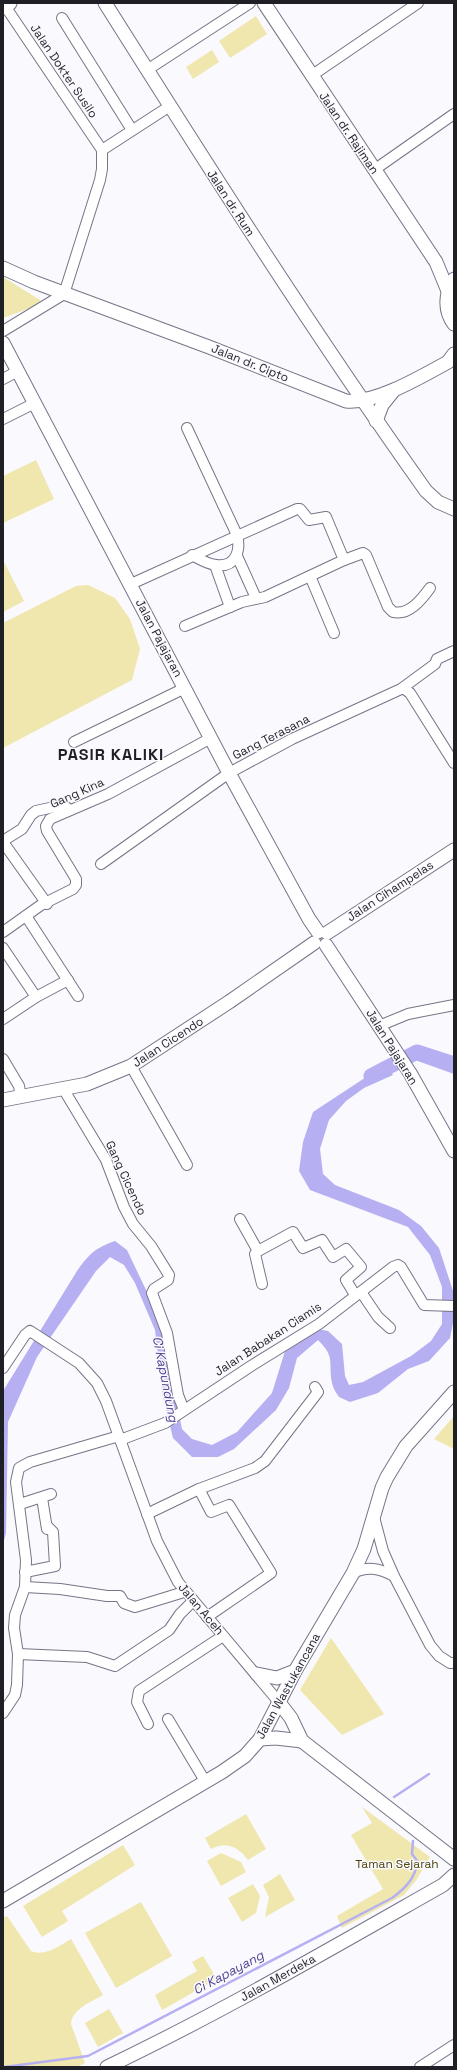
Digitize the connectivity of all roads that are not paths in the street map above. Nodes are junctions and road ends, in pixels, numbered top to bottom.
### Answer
1 (105, 3) edge
2 (250, 3) edge
3 (264, 3) edge
4 (418, 3) edge
5 (6, 5) edge
6 (62, 18) dead end
7 (147, 70) junction
8 (311, 76) junction
9 (170, 106) junction
10 (454, 114) edge
11 (132, 130) junction
12 (102, 150) junction
13 (374, 170) junction
14 (436, 262) junction
15 (3, 268) edge
16 (454, 275) edge
17 (451, 285) edge
18 (64, 294) junction
19 (454, 324) edge
20 (3, 331) edge
21 (3, 344) edge
22 (452, 359) edge
23 (18, 371) junction
24 (345, 376) junction
25 (3, 379) edge
26 (394, 390) junction
27 (325, 392) junction
28 (362, 400) junction
29 (35, 403) junction
30 (3, 418) edge
31 (376, 421) junction
32 (187, 428) dead end
33 (454, 509) edge
34 (237, 535) junction
35 (192, 555) junction
36 (237, 556) junction
37 (344, 560) junction
38 (215, 565) junction
39 (310, 576) junction
40 (131, 584) junction
41 (430, 588) dead end
42 (256, 598) junction
43 (230, 607) junction
44 (185, 626) dead end
45 (334, 633) dead end
46 (454, 651) edge
47 (185, 688) junction
48 (406, 691) junction
49 (211, 738) junction
50 (74, 742) dead end
51 (454, 763) edge
52 (229, 773) junction
53 (70, 810) junction
54 (3, 842) edge
55 (454, 850) edge
56 (101, 864) dead end
57 (47, 904) junction
58 (26, 916) junction
59 (3, 932) edge
60 (321, 938) junction
61 (3, 948) edge
62 (68, 980) junction
63 (78, 996) dead end
64 (36, 997) junction
65 (454, 1005) edge
66 (3, 1019) edge
67 (379, 1026) junction
68 (3, 1059) edge
69 (131, 1066) junction
70 (64, 1090) junction
71 (21, 1096) junction
72 (3, 1100) edge
73 (454, 1151) edge
74 (187, 1165) dead end
75 (240, 1219) dead end
76 (258, 1251) junction
77 (262, 1284) dead end
78 (358, 1293) junction
79 (454, 1306) edge
80 (390, 1328) dead end
81 (3, 1368) edge
82 (315, 1387) dead end
83 (454, 1392) edge
84 (183, 1411) junction
85 (120, 1438) junction
86 (199, 1489) junction
87 (20, 1504) junction
88 (147, 1514) junction
89 (374, 1517) junction
90 (25, 1572) junction
91 (352, 1573) junction
92 (394, 1576) junction
93 (26, 1587) junction
94 (184, 1592) junction
95 (193, 1601) junction
96 (207, 1617) junction
97 (223, 1636) junction
98 (18, 1654) junction
99 (454, 1663) edge
100 (295, 1671) junction
101 (257, 1674) junction
102 (278, 1701) junction
103 (3, 1713) edge
104 (168, 1719) dead end
105 (148, 1724) dead end
106 (260, 1739) junction
107 (302, 1741) junction
108 (205, 1781) junction
109 (454, 1859) edge
110 (451, 1880) edge
111 (3, 1901) edge
112 (454, 2045) edge
113 (107, 2067) edge
114 (420, 2067) edge

1 - 7 main road, Jalan dr. Rum
2 - 7 street
3 - 8 main road, Jalan dr. Rajiman
4 - 8 street
5 - 12 street, Jalan Dokter Susilo
6 - 11 street
7 - 9 main road, Jalan dr. Rum
8 - 13 main road, Jalan dr. Rajiman
9 - 11 street
9 - 24 main road, Jalan dr. Rum
10 - 13 street
11 - 12 street
12 - 18 street
13 - 14 main road, Jalan dr. Rajiman
14 - 16 main road, Jalan dr. Rajiman
14 - 17 main road, Jalan dr. Rajiman
15 - 18 main road, Jalan dr. Cipto
17 - 19 main road
18 - 20 street
18 - 27 main road, Jalan dr. Cipto
21 - 23 main road, Jalan Pajajaran
22 - 26 main road
23 - 25 street
23 - 29 main road, Jalan Pajajaran
24 - 27 main road
24 - 28 main road, Jalan dr. Rum
26 - 28 main road, Jalan dr. Cipto
26 - 31 main road
27 - 28 main road, Jalan dr. Cipto
28 - 31 main road
29 - 30 street
29 - 40 main road, Jalan Pajajaran
31 - 33 main road
32 - 34 street
34 - 35 street
34 - 36 street
34 - 37 street
35 - 38 street
35 - 40 street
36 - 38 street
36 - 42 street
37 - 39 street
37 - 41 street
38 - 43 street
39 - 42 street
39 - 45 street
40 - 47 main road, Jalan Pajajaran
42 - 43 street
43 - 44 street
46 - 48 street, Gang Terasana
47 - 49 main road, Jalan Pajajaran
47 - 50 street
48 - 51 street
48 - 52 street, Gang Terasana
49 - 52 main road, Jalan Pajajaran
49 - 53 street, Gang Kina
52 - 56 street, Gang Terasana
52 - 60 main road, Jalan Pajajaran
53 - 54 street
53 - 57 street, Gang Kina
54 - 57 street
55 - 60 main road, Jalan Cihampelas
57 - 58 street
58 - 59 street
58 - 62 street
60 - 67 main road, Jalan Pajajaran
60 - 69 main road, Jalan Cicendo
61 - 64 street
62 - 63 street
62 - 64 street
64 - 66 street
65 - 67 street
67 - 73 main road, Jalan Pajajaran
68 - 71 street
69 - 70 main road, Jalan Cicendo
69 - 74 street
70 - 71 main road, Jalan Cicendo
70 - 84 street, Gang Cicendo
71 - 72 main road, Jalan Cicendo
75 - 76 street
76 - 77 street
76 - 78 street
78 - 79 street, Jalan Babakan Ciamis
78 - 80 street
78 - 84 street, Jalan Babakan Ciamis
81 - 85 street, Jalan Aceh
82 - 86 street
83 - 89 main road, Jalan Wastukancana
84 - 85 street, Jalan Babakan Ciamis
85 - 87 street, Jalan Babakan Ciamis
85 - 88 street, Jalan Aceh
86 - 88 street
86 - 96 street
87 - 90 street, Jalan Babakan Ciamis
87 - 90 street
88 - 94 street, Jalan Aceh
89 - 91 main road, Jalan Wastukancana
89 - 92 street
90 - 93 street, Jalan Babakan Ciamis
91 - 92 street
91 - 100 main road, Jalan Wastukancana
92 - 99 street
93 - 94 street
93 - 98 street, Jalan Babakan Ciamis
94 - 95 street, Jalan Aceh
95 - 96 street, Jalan Aceh
95 - 98 street
96 - 97 street, Jalan Aceh
97 - 101 street, Jalan Aceh
97 - 105 street
98 - 103 street, Jalan Babakan Ciamis
100 - 101 main road
100 - 102 main road, Jalan Wastukancana
101 - 102 street, Jalan Aceh
102 - 106 main road, Jalan Wastukancana
102 - 107 main road, Jalan Aceh
104 - 108 street
106 - 107 main road
106 - 108 main road, Jalan Wastukancana
107 - 109 main road, Jalan Aceh
108 - 111 main road, Jalan Wastukancana
110 - 113 main road, Jalan Merdeka
112 - 114 street

